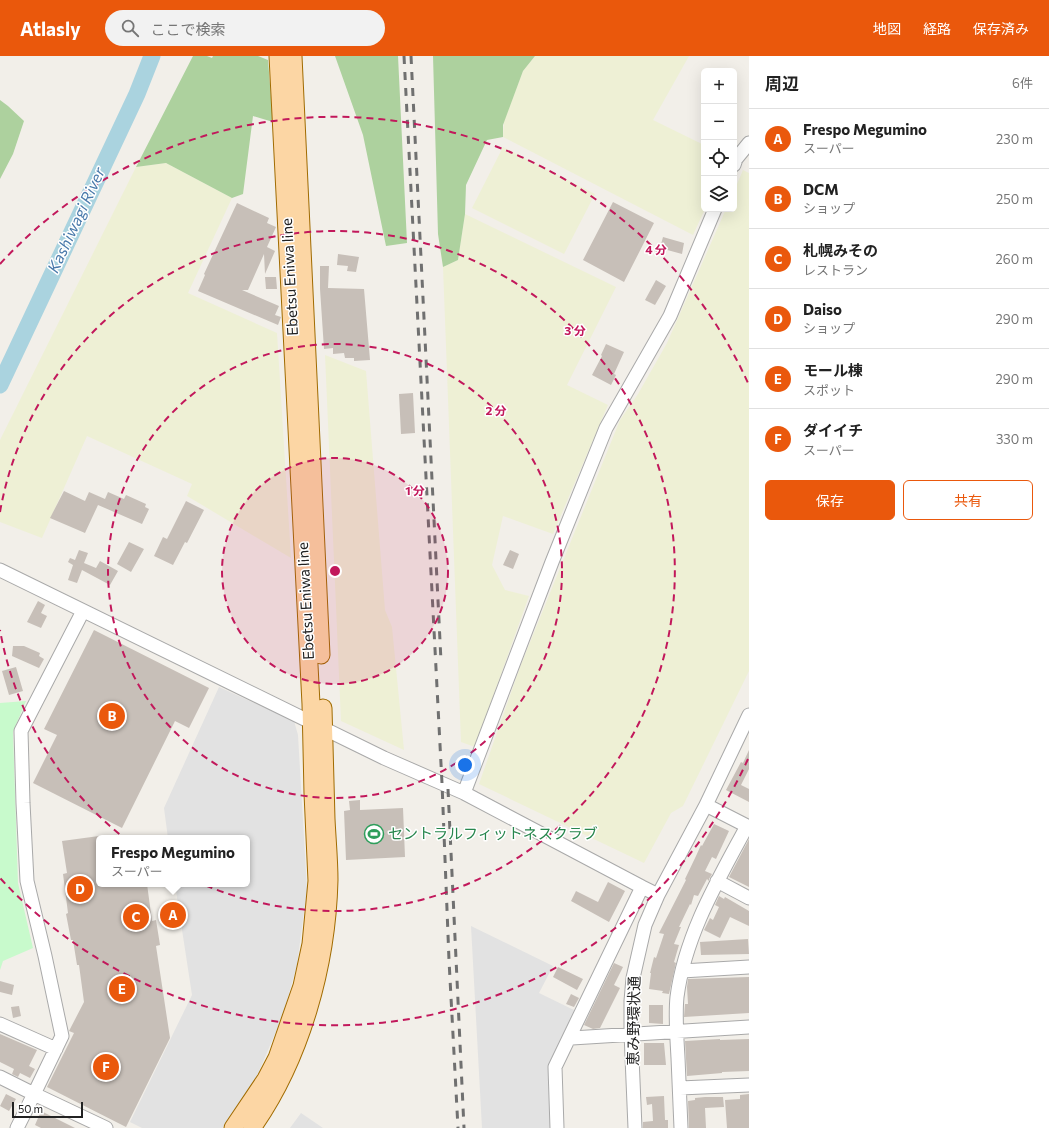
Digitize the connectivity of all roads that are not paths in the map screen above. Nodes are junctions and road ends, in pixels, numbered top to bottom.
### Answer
1 (278, 56) edge
2 (293, 56) edge
3 (749, 143) edge
4 (737, 158) edge
5 (714, 212) edge
6 (0, 570) edge
7 (83, 611) junction
8 (749, 715) edge
9 (317, 726) junction
10 (464, 793) junction
11 (706, 805) junction
12 (748, 826) edge
13 (717, 882) junction
14 (642, 887) junction
15 (658, 894) junction
16 (749, 898) edge
17 (749, 968) edge
18 (682, 971) junction
19 (0, 1024) edge
20 (749, 1027) edge
21 (676, 1031) junction
22 (631, 1033) junction
23 (568, 1040) junction
24 (56, 1049) junction
25 (0, 1077) edge
26 (749, 1085) edge
27 (680, 1088) junction
28 (34, 1094) junction
29 (17, 1128) edge
30 (106, 1128) edge
31 (233, 1128) edge
32 (252, 1128) edge
33 (557, 1128) edge
34 (635, 1128) edge
35 (681, 1128) edge

1 - 9 main road, Ebetsu Eniwa line
2 - 9 main road, Ebetsu Eniwa line
3 - 4 street
5 - 10 street
6 - 7 street
7 - 9 street
7 - 24 street
8 - 11 street, 恵み野環状通
9 - 10 street
9 - 31 main road, Ebetsu Eniwa line
9 - 32 main road, Ebetsu Eniwa line
10 - 14 street
11 - 12 street
11 - 15 street, 恵み野環状通
12 - 13 street
13 - 16 street
13 - 18 street
14 - 15 street
14 - 23 street
15 - 22 street, 恵み野環状通
17 - 18 street
18 - 21 street
19 - 24 street
20 - 21 street
21 - 22 street
21 - 27 street
22 - 23 street
22 - 34 street, 恵み野環状通
23 - 33 street
24 - 28 street
25 - 28 street
26 - 27 street
27 - 35 street
28 - 29 street
28 - 30 street

